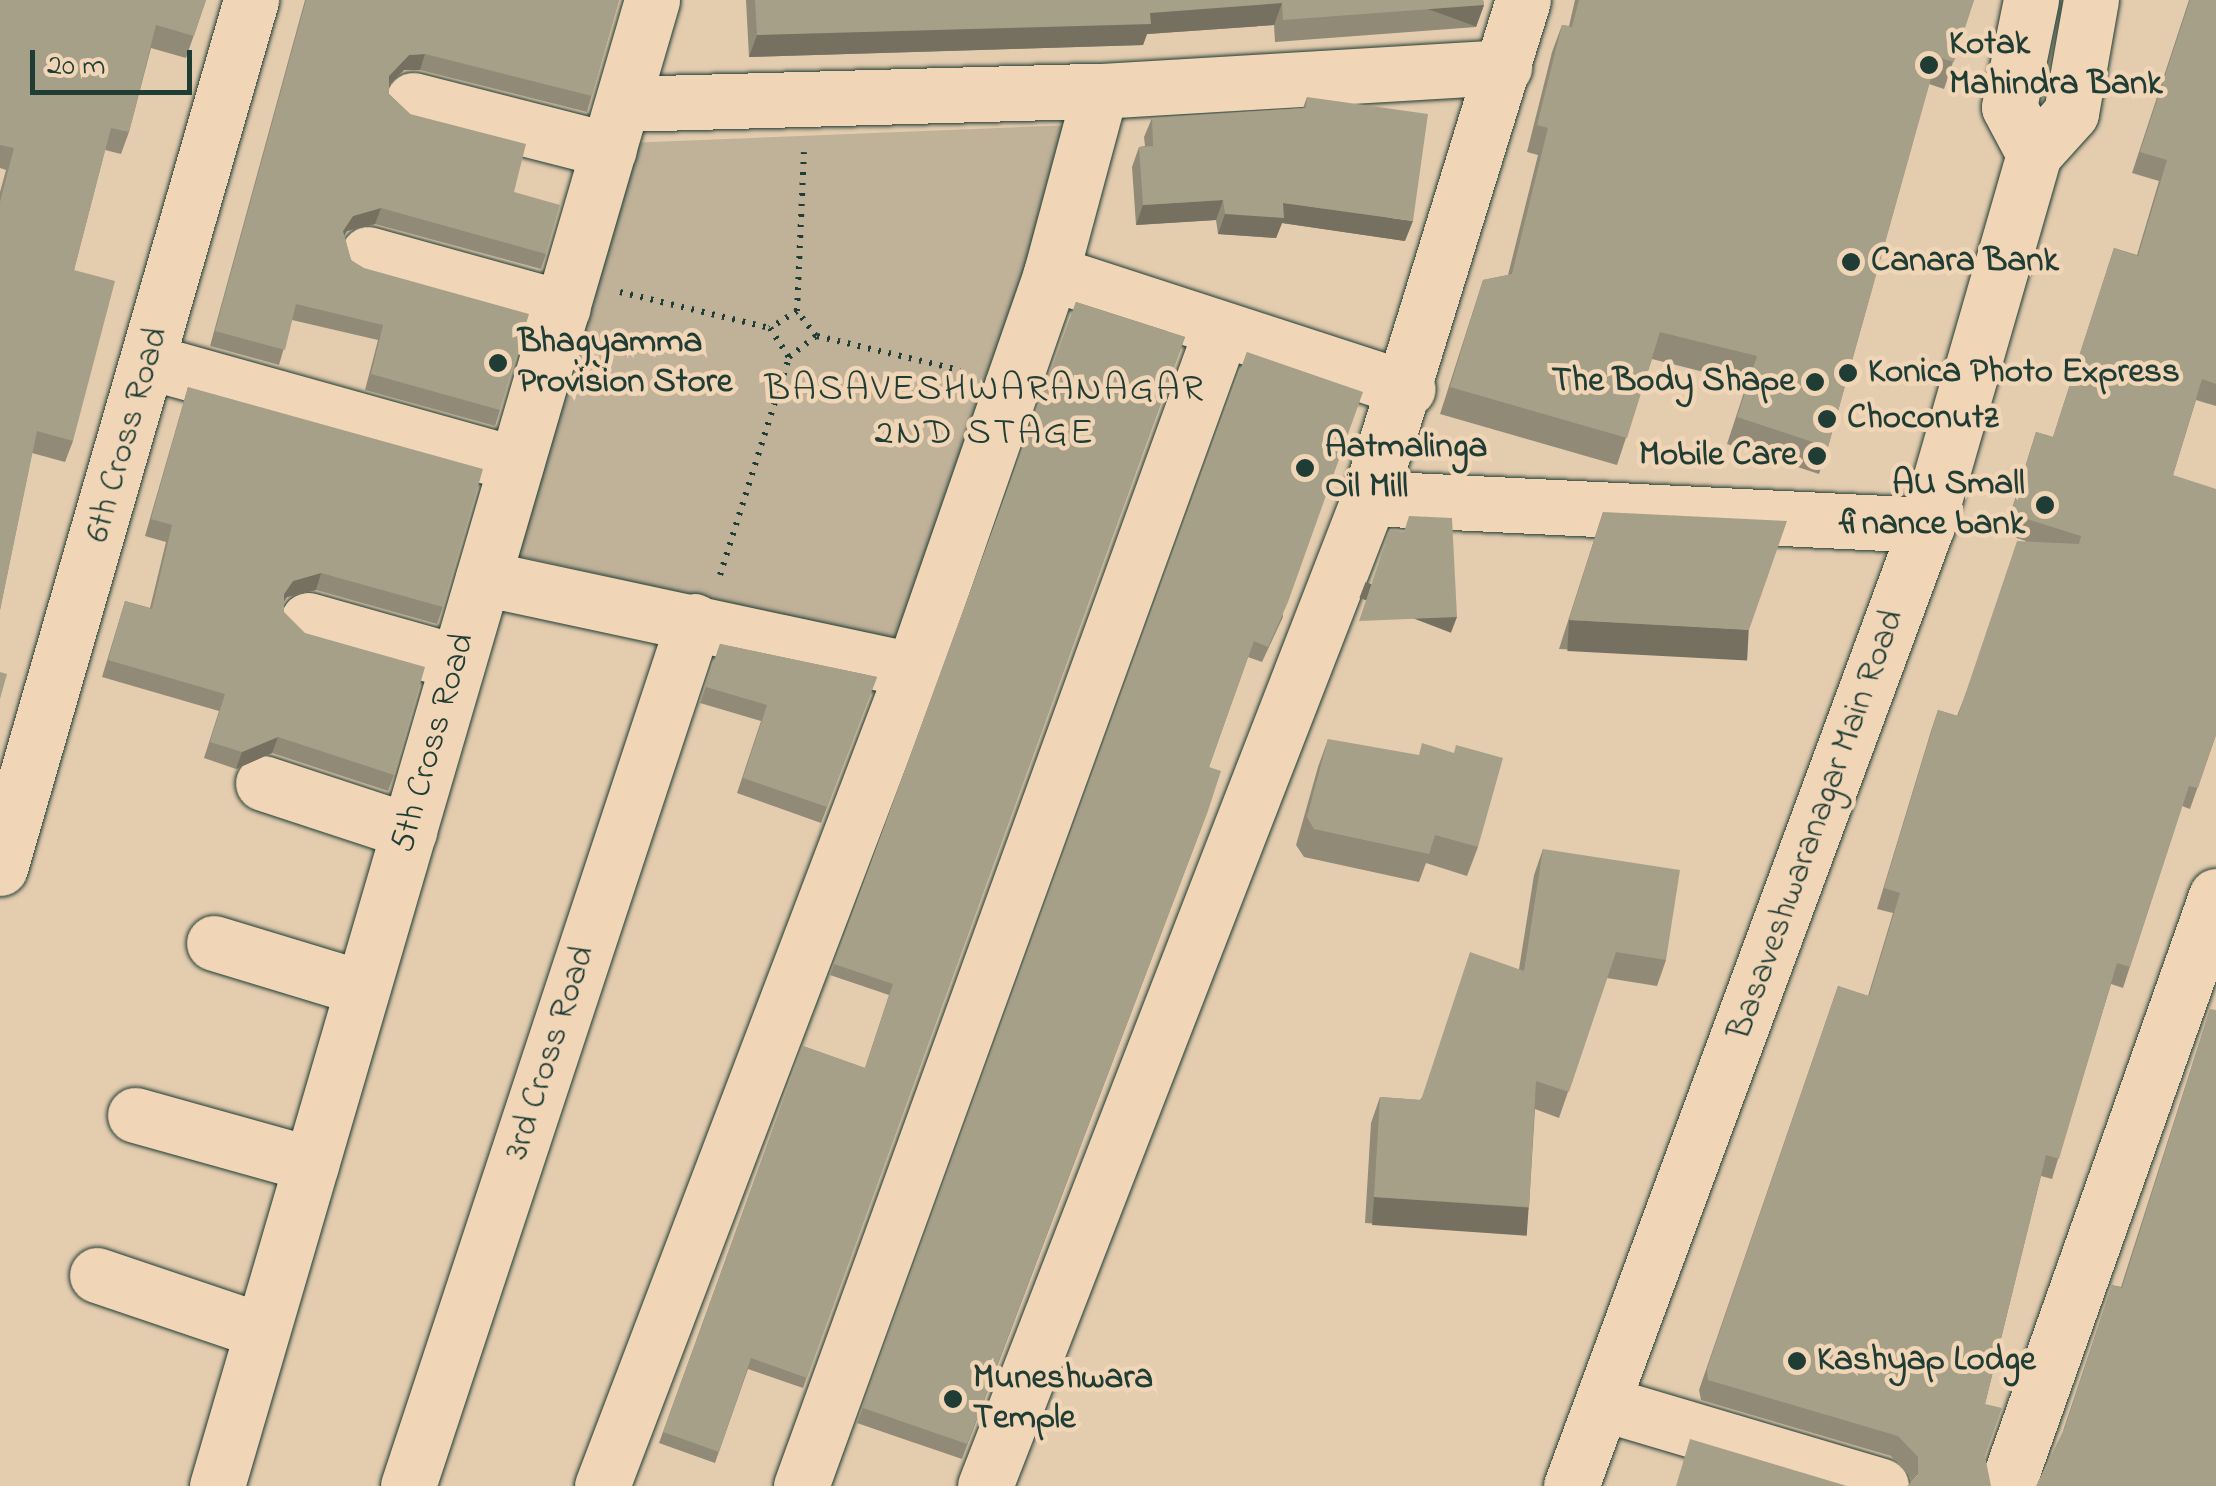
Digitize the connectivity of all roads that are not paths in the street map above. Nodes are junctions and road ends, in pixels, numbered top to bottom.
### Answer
1 (252, 0) edge
2 (652, 0) edge
3 (1524, 0) edge
4 (2030, 0) edge
5 (2092, 0) edge
6 (1504, 67) junction
7 (1100, 91) junction
8 (413, 100) dead end
9 (616, 127) junction
10 (2034, 154) junction
11 (368, 254) dead end
12 (1051, 273) junction
13 (566, 294) junction
14 (1220, 331) junction
15 (150, 362) junction
16 (1408, 389) junction
17 (516, 464) junction
18 (1369, 498) junction
19 (1927, 525) junction
20 (483, 578) junction
21 (308, 620) dead end
22 (700, 622) junction
23 (457, 662) junction
24 (913, 670) junction
25 (263, 783) dead end
26 (409, 831) junction
27 (0, 868) edge
28 (2216, 896) edge
29 (214, 942) dead end
30 (362, 988) junction
31 (135, 1115) dead end
32 (311, 1164) junction
33 (96, 1275) dead end
34 (262, 1331) junction
35 (1605, 1404) junction
36 (217, 1486) edge
37 (408, 1486) edge
38 (602, 1486) edge
39 (802, 1486) edge
40 (985, 1486) edge
41 (1572, 1486) edge
42 (1880, 1486) edge
43 (2006, 1486) edge

1 - 15 street, 6th Cross Road
2 - 9 street, 5th Cross Road
3 - 6 street
4 - 10 street
5 - 10 street, Basaveshwaranagar Main Road
6 - 7 street
6 - 16 street
7 - 9 street
7 - 12 street
8 - 9 street
9 - 13 street, 5th Cross Road
10 - 19 street, Basaveshwaranagar Main Road
11 - 13 street
12 - 14 street
12 - 24 street
13 - 17 street, 5th Cross Road
14 - 16 street
14 - 39 street
15 - 17 street
15 - 27 street, 6th Cross Road
16 - 18 street
17 - 20 street, 5th Cross Road
18 - 19 street
18 - 40 street
19 - 35 street, Basaveshwaranagar Main Road
20 - 22 street
20 - 23 street, 5th Cross Road
21 - 23 street
22 - 24 street
22 - 37 street, 3rd Cross Road
23 - 26 street, 5th Cross Road
24 - 38 street
25 - 26 street
26 - 30 street, 5th Cross Road
28 - 43 street
29 - 30 street
30 - 32 street, 5th Cross Road
31 - 32 street
32 - 34 street, 5th Cross Road
33 - 34 street
34 - 36 street, 5th Cross Road
35 - 41 street, Basaveshwaranagar Main Road
35 - 42 street

